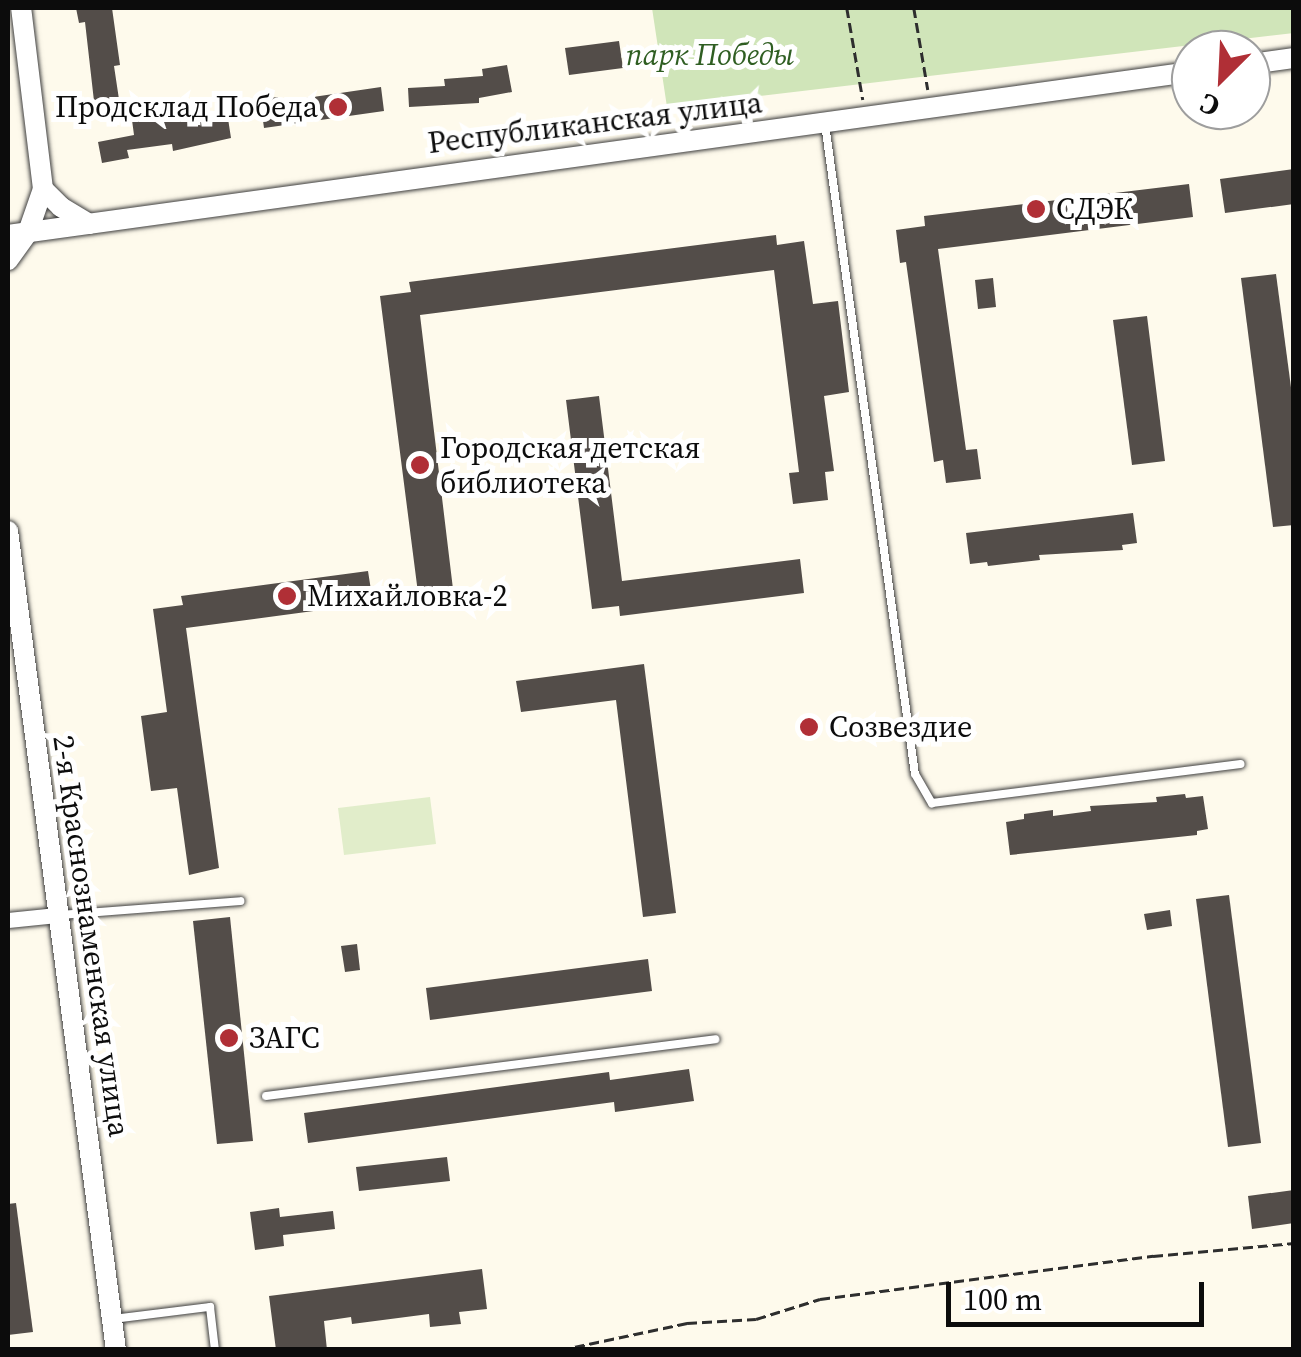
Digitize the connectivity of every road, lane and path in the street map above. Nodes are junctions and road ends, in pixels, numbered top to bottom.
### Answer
1 (21, 8) edge
2 (847, 8) edge
3 (914, 8) edge
4 (1171, 75) edge
5 (932, 110) junction
6 (866, 119) junction
7 (825, 124) junction
8 (44, 189) junction
9 (89, 224) junction
10 (18, 234) edge
11 (8, 260) edge
12 (8, 530) edge
13 (1241, 764) dead end
14 (240, 901) dead end
15 (56, 915) junction
16 (8, 920) edge
17 (715, 1039) dead end
18 (266, 1096) dead end
19 (1294, 1243) edge
20 (112, 1319) junction
21 (116, 1350) edge
22 (215, 1350) edge
23 (560, 1350) edge

1 - 8 street
2 - 6 path
3 - 5 path
4 - 5 street, Республиканская улица
5 - 6 street, Республиканская улица
6 - 7 street, Республиканская улица
7 - 9 street, Республиканская улица
7 - 13 lane
8 - 9 street
8 - 10 street
9 - 10 street, Республиканская улица
10 - 11 street
12 - 15 street, 2-я Краснознаменская улица
14 - 15 lane
15 - 16 street
15 - 20 street, 2-я Краснознаменская улица
17 - 18 lane
19 - 23 path
20 - 21 street, 2-я Краснознаменская улица
20 - 22 lane

